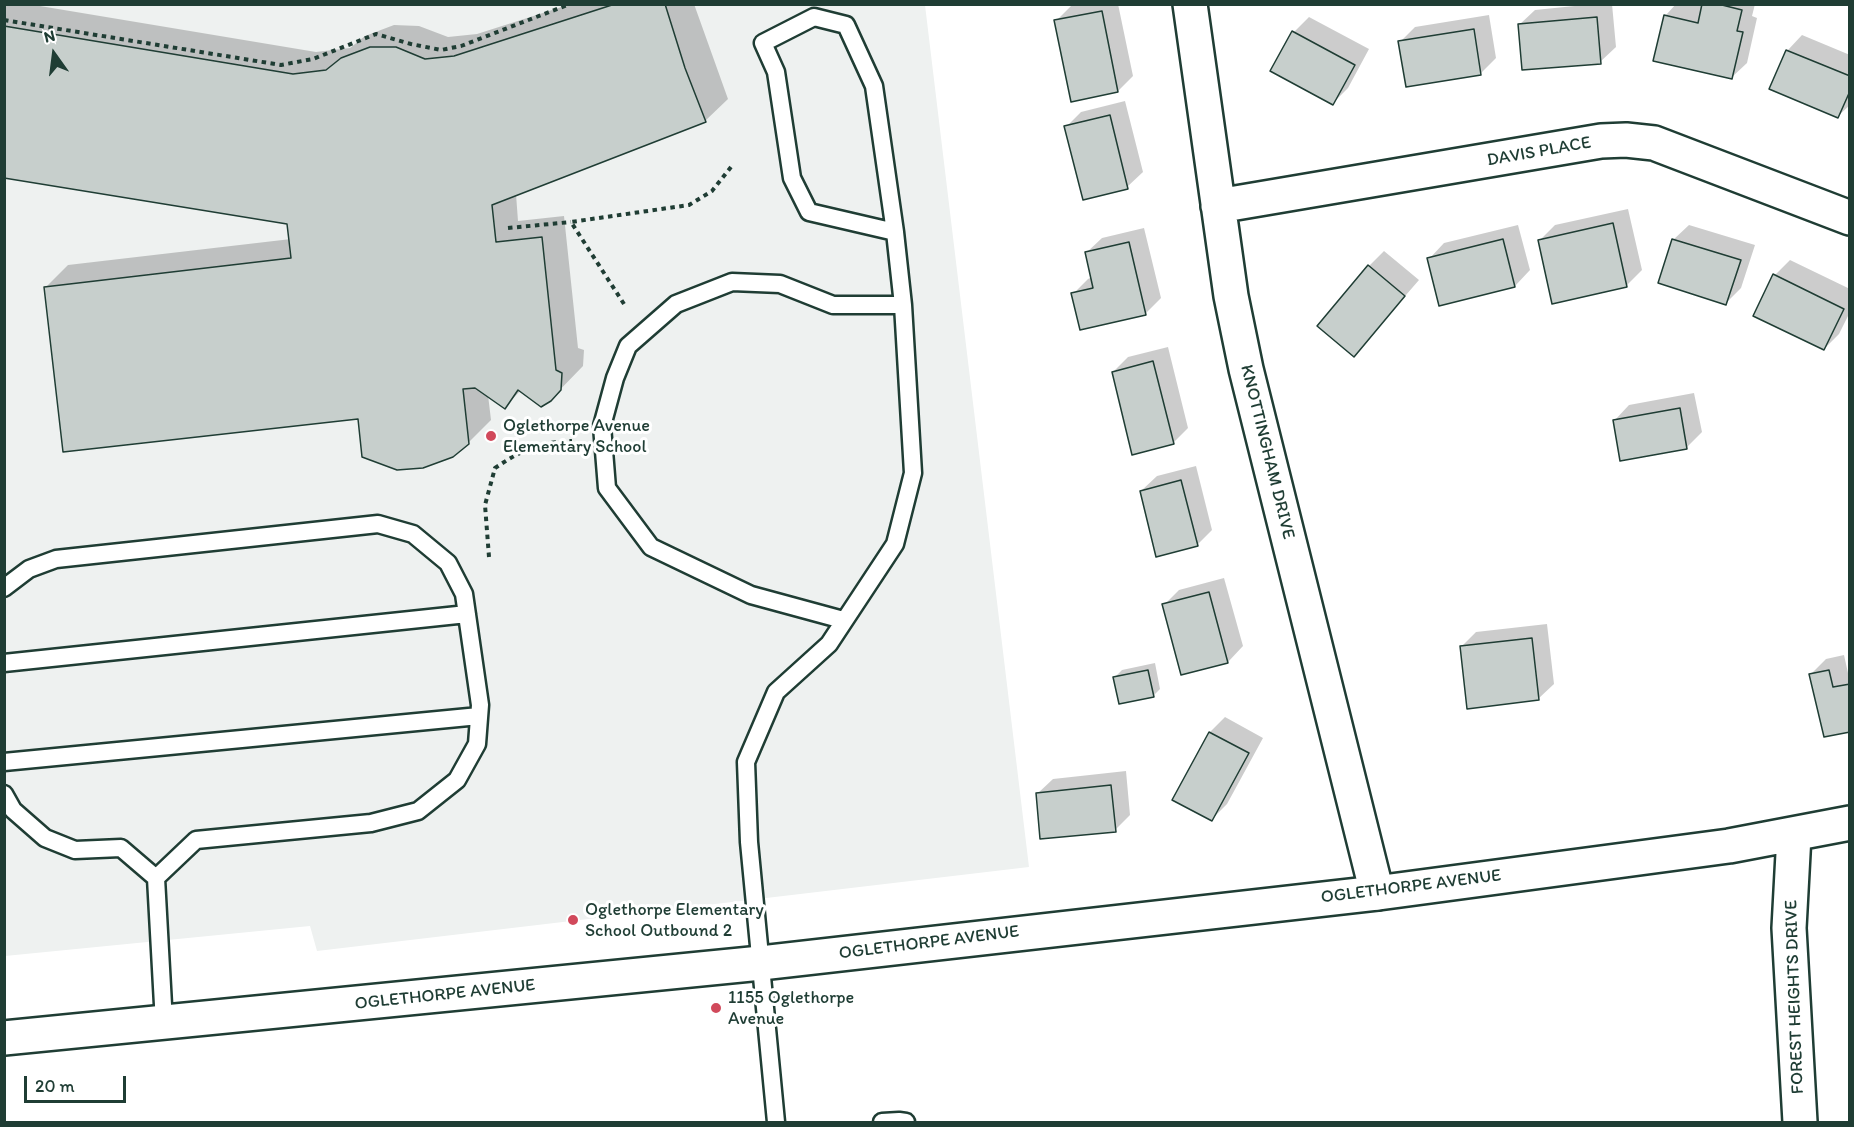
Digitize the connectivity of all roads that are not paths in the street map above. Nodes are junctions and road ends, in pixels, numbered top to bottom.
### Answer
1 (1190, 4) edge
2 (1218, 206) junction
3 (1850, 218) edge
4 (895, 232) junction
5 (903, 306) junction
6 (4, 588) edge
7 (466, 614) junction
8 (843, 620) junction
9 (4, 663) edge
10 (479, 716) junction
11 (4, 762) edge
12 (4, 794) edge
13 (1850, 823) edge
14 (1794, 835) junction
15 (156, 878) junction
16 (1377, 893) junction
17 (761, 963) junction
18 (164, 1023) junction
19 (4, 1038) edge
20 (776, 1122) edge
21 (882, 1122) edge
22 (906, 1122) edge
23 (1800, 1122) edge

1 - 2 main road, KNOTTINGHAM DRIVE
2 - 3 main road, DAVIS PLACE
2 - 16 main road, KNOTTINGHAM DRIVE
4 - 4 lane
4 - 5 lane
5 - 8 lane
5 - 8 lane
6 - 7 lane
7 - 9 lane
7 - 10 lane
8 - 17 lane
10 - 11 lane
10 - 15 lane
12 - 15 lane
13 - 14 main road, OGLETHORPE AVENUE
14 - 16 main road, OGLETHORPE AVENUE
14 - 23 main road, FOREST HEIGHTS DRIVE
15 - 18 lane
16 - 17 main road, OGLETHORPE AVENUE
17 - 18 main road, OGLETHORPE AVENUE
17 - 20 lane
18 - 19 main road, OGLETHORPE AVENUE
21 - 22 lane

